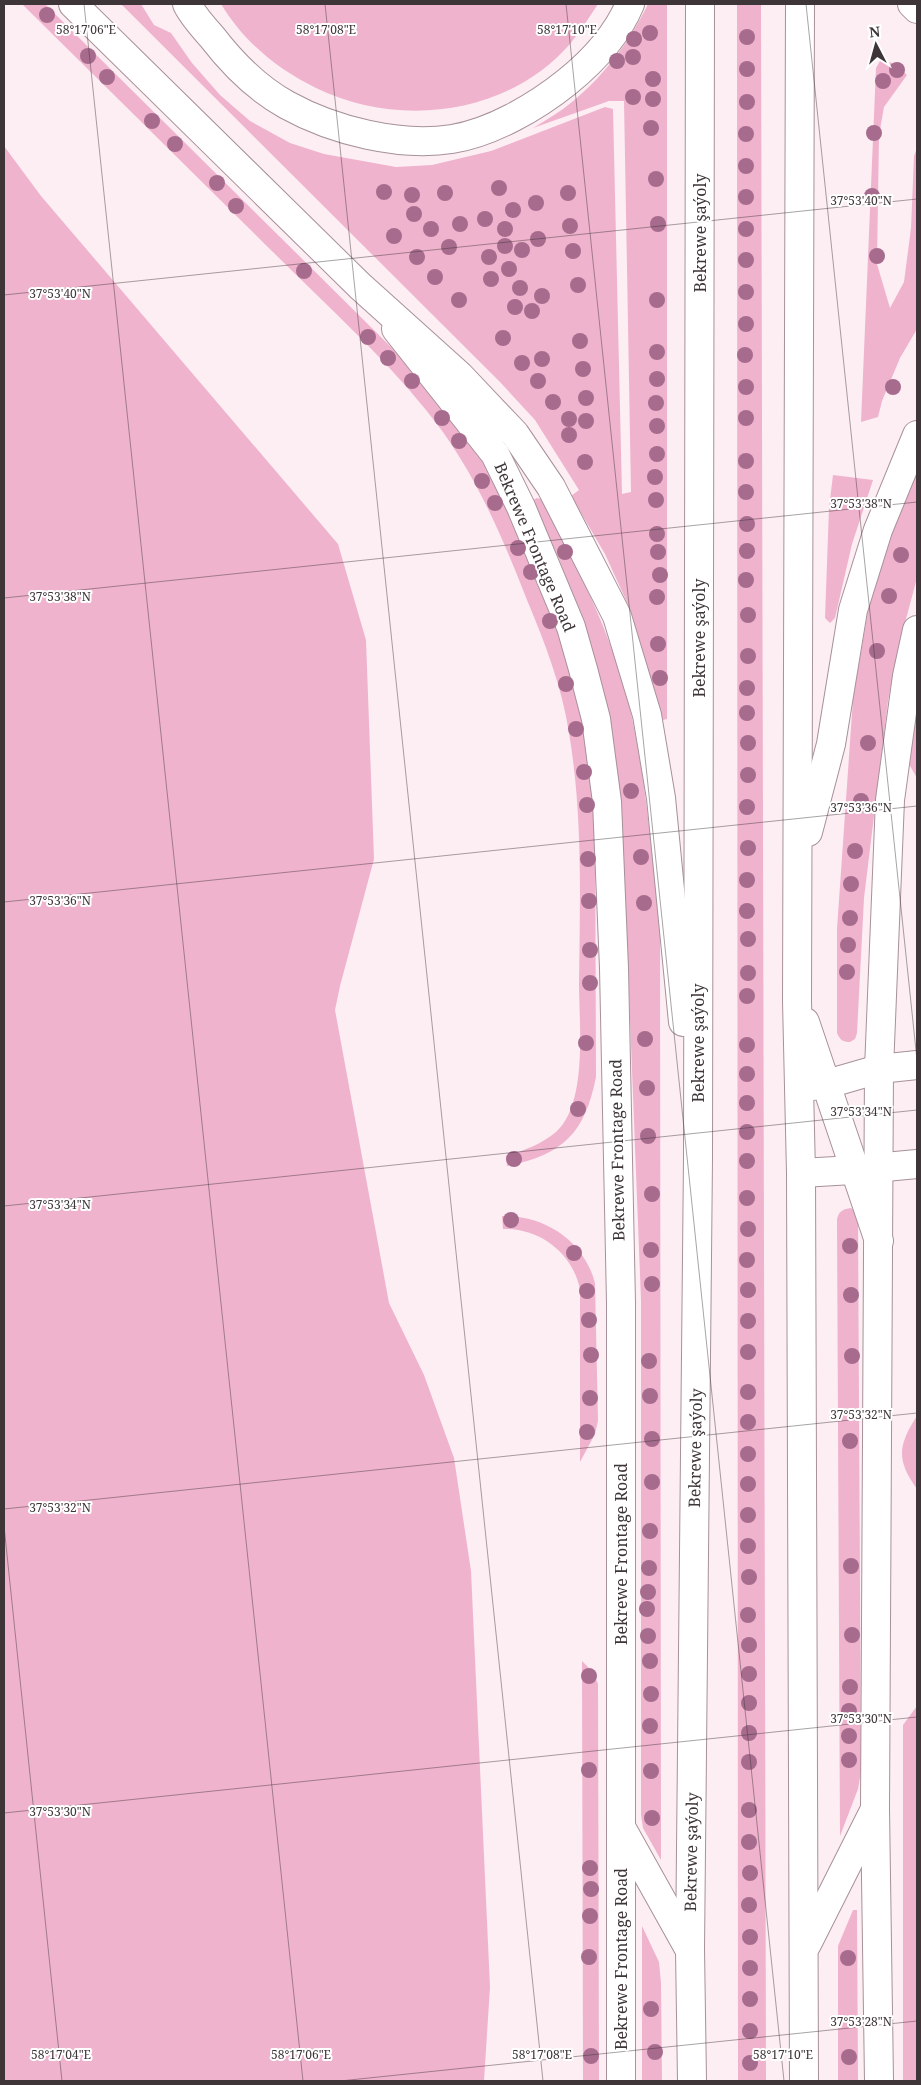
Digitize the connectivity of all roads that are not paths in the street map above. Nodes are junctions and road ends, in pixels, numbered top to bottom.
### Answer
1 (73, 4) edge
2 (187, 4) edge
3 (630, 4) edge
4 (700, 4) edge
5 (800, 4) edge
6 (912, 4) edge
7 (917, 9) edge
8 (360, 286) junction
9 (917, 435) edge
10 (917, 630) edge
11 (799, 870) junction
12 (797, 1001) junction
13 (917, 1065) edge
14 (879, 1069) junction
15 (827, 1084) junction
16 (799, 1088) junction
17 (698, 1158) junction
18 (917, 1164) edge
19 (866, 1169) junction
20 (802, 1173) junction
21 (875, 1809) junction
22 (621, 1827) junction
23 (804, 1949) junction
24 (690, 1950) junction
25 (622, 2081) edge
26 (692, 2081) edge
27 (804, 2081) edge
28 (879, 2081) edge

1 - 8 main road
2 - 3 main road
4 - 17 main road, Bekrewe şaýoly
5 - 11 main road
6 - 7 main road
8 - 17 main road
8 - 22 main road, Bekrewe Frontage Road
9 - 11 main road
10 - 14 main road
11 - 12 main road
12 - 15 main road
12 - 16 main road
13 - 14 main road
14 - 15 main road
14 - 19 main road
15 - 16 main road
15 - 19 main road
16 - 20 main road
17 - 24 main road, Bekrewe şaýoly
18 - 19 main road
19 - 20 main road
19 - 21 main road
20 - 23 main road
21 - 23 main road
21 - 28 main road
22 - 24 main road
22 - 25 main road, Bekrewe Frontage Road
23 - 27 main road
24 - 26 main road, Bekrewe şaýoly

